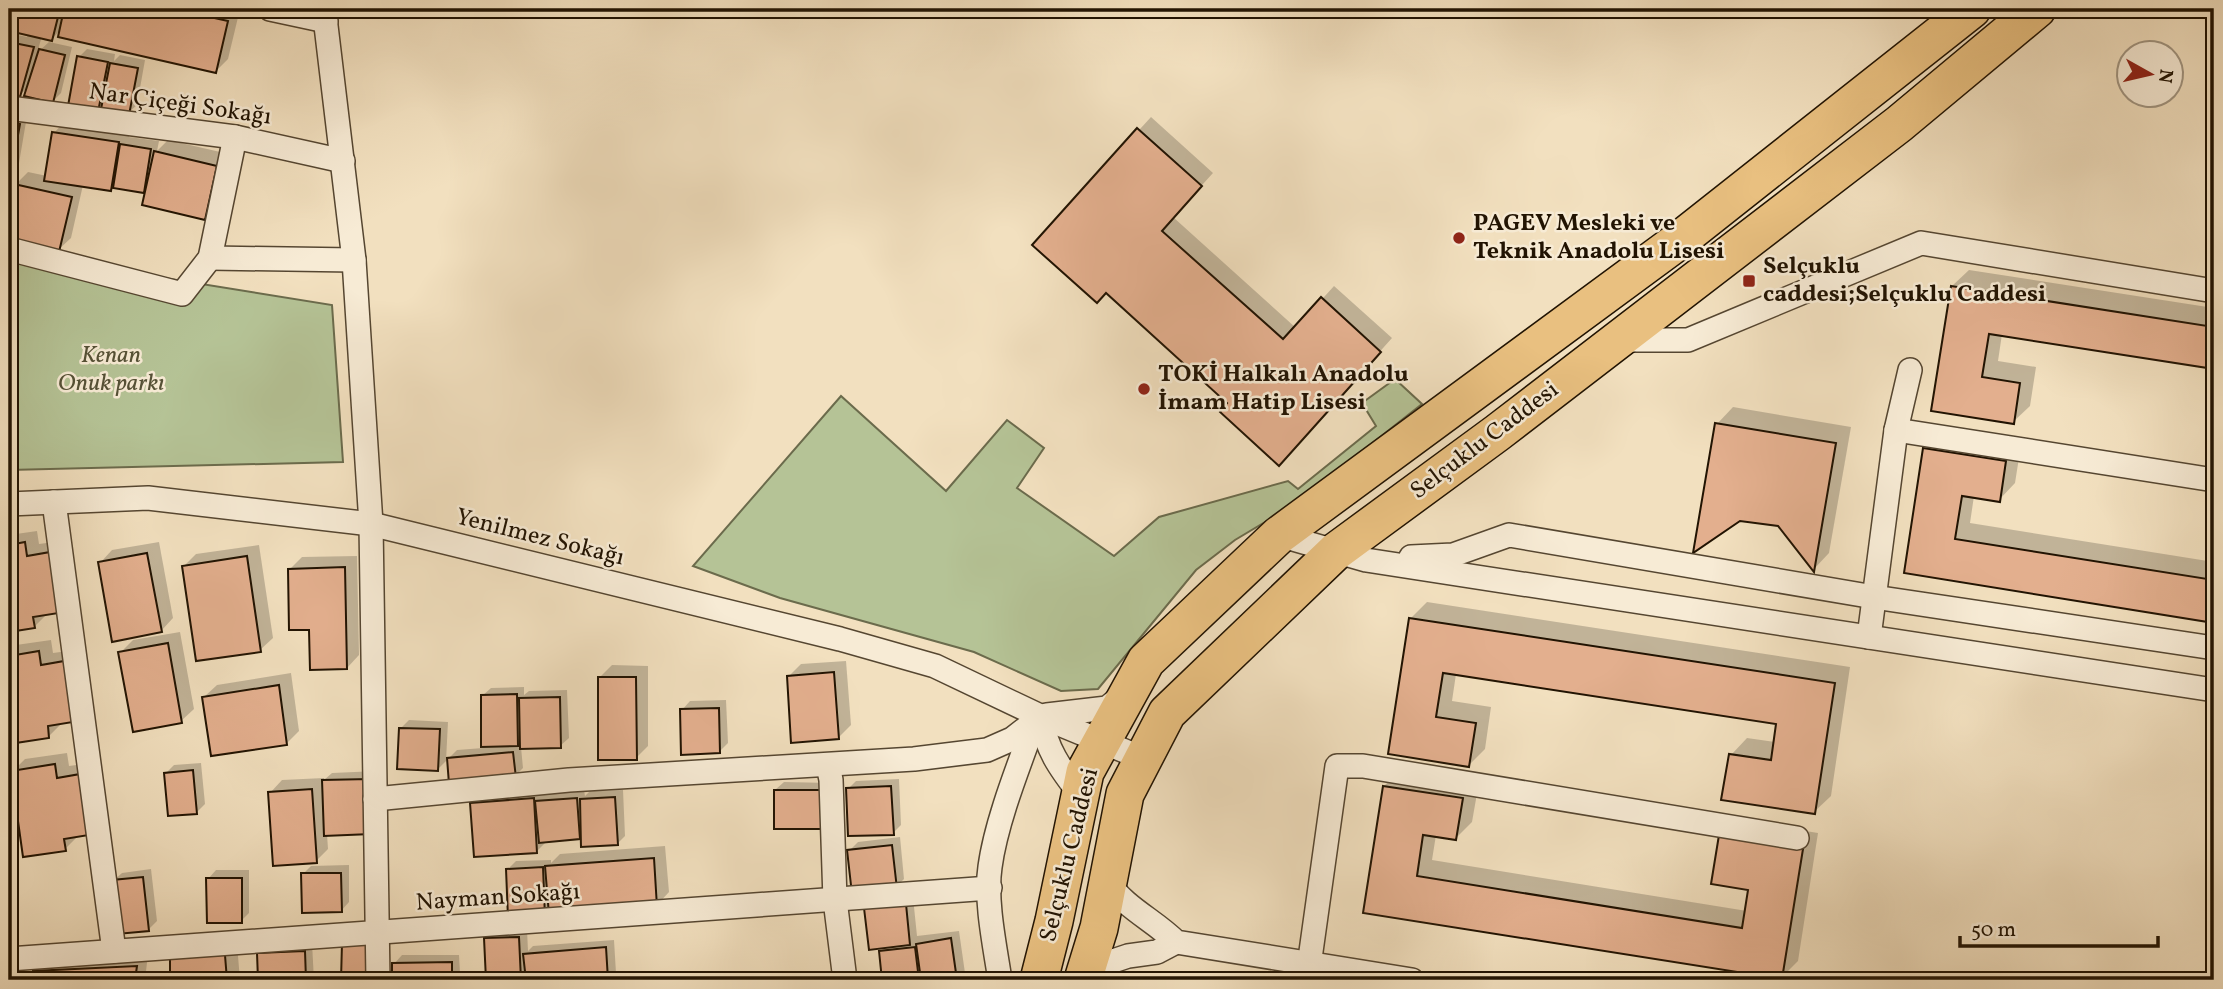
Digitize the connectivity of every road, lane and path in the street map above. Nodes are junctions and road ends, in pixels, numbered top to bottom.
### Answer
1 (270, 9) edge
2 (1972, 9) edge
3 (2037, 9) edge
4 (325, 15) edge
5 (9, 108) edge
6 (235, 137) junction
7 (343, 161) junction
8 (9, 249) edge
9 (210, 258) junction
10 (354, 260) junction
11 (2214, 291) edge
12 (1618, 340) junction
13 (1910, 370) dead end
14 (1896, 429) junction
15 (2214, 480) edge
16 (54, 502) junction
17 (9, 504) edge
18 (371, 524) junction
19 (1279, 535) junction
20 (1351, 556) junction
21 (1874, 597) junction
22 (1869, 637) junction
23 (2214, 648) edge
24 (1130, 690) junction
25 (2214, 690) edge
26 (1037, 718) junction
27 (1102, 742) junction
28 (1144, 759) junction
29 (828, 765) junction
30 (1080, 794) junction
31 (374, 799) junction
32 (1797, 838) dead end
33 (1108, 882) junction
34 (990, 888) junction
35 (835, 900) junction
36 (378, 933) junction
37 (1176, 942) junction
38 (114, 951) junction
39 (9, 959) edge
40 (1308, 972) edge
41 (1085, 975) edge
42 (378, 980) edge
43 (845, 980) edge
44 (1000, 980) edge
45 (1039, 980) edge
46 (1412, 980) edge

1 - 4 street
2 - 19 main road, Selçuklu Caddesi
3 - 12 main road, Selçuklu Caddesi
4 - 7 street
5 - 6 street, Nar Çiçeği Sokağı
6 - 7 street, Nar Çiçeği Sokağı
6 - 9 street
7 - 10 street
8 - 9 street
9 - 10 street
10 - 18 street
11 - 12 street
12 - 20 main road, Selçuklu Caddesi
13 - 14 street
14 - 15 street
14 - 21 street
16 - 17 street, Yenilmez Sokağı
16 - 18 street, Yenilmez Sokağı
16 - 38 street
18 - 26 street, Yenilmez Sokağı
18 - 31 street
19 - 20 street
19 - 24 main road, Selçuklu Caddesi
20 - 21 street
20 - 22 street
20 - 28 main road, Selçuklu Caddesi
21 - 22 street
21 - 23 street
22 - 25 street
24 - 26 street
24 - 27 main road, Selçuklu Caddesi
26 - 27 street, Yenilmez Sokağı
26 - 29 street
26 - 30 street
26 - 34 street
27 - 28 street, Yenilmez Sokağı
27 - 30 main road, Selçuklu Caddesi
28 - 33 main road, Selçuklu Caddesi
29 - 31 street
29 - 35 street
30 - 45 main road, Selçuklu Caddesi
31 - 36 street
32 - 40 street
33 - 37 street
33 - 41 main road, Selçuklu Caddesi
34 - 35 street, Nayman Sokağı
34 - 44 street
35 - 36 street, Nayman Sokağı
35 - 43 street
36 - 38 street, Nayman Sokağı
36 - 42 street
37 - 40 street
37 - 41 street
38 - 39 street, Nayman Sokağı
40 - 46 street

